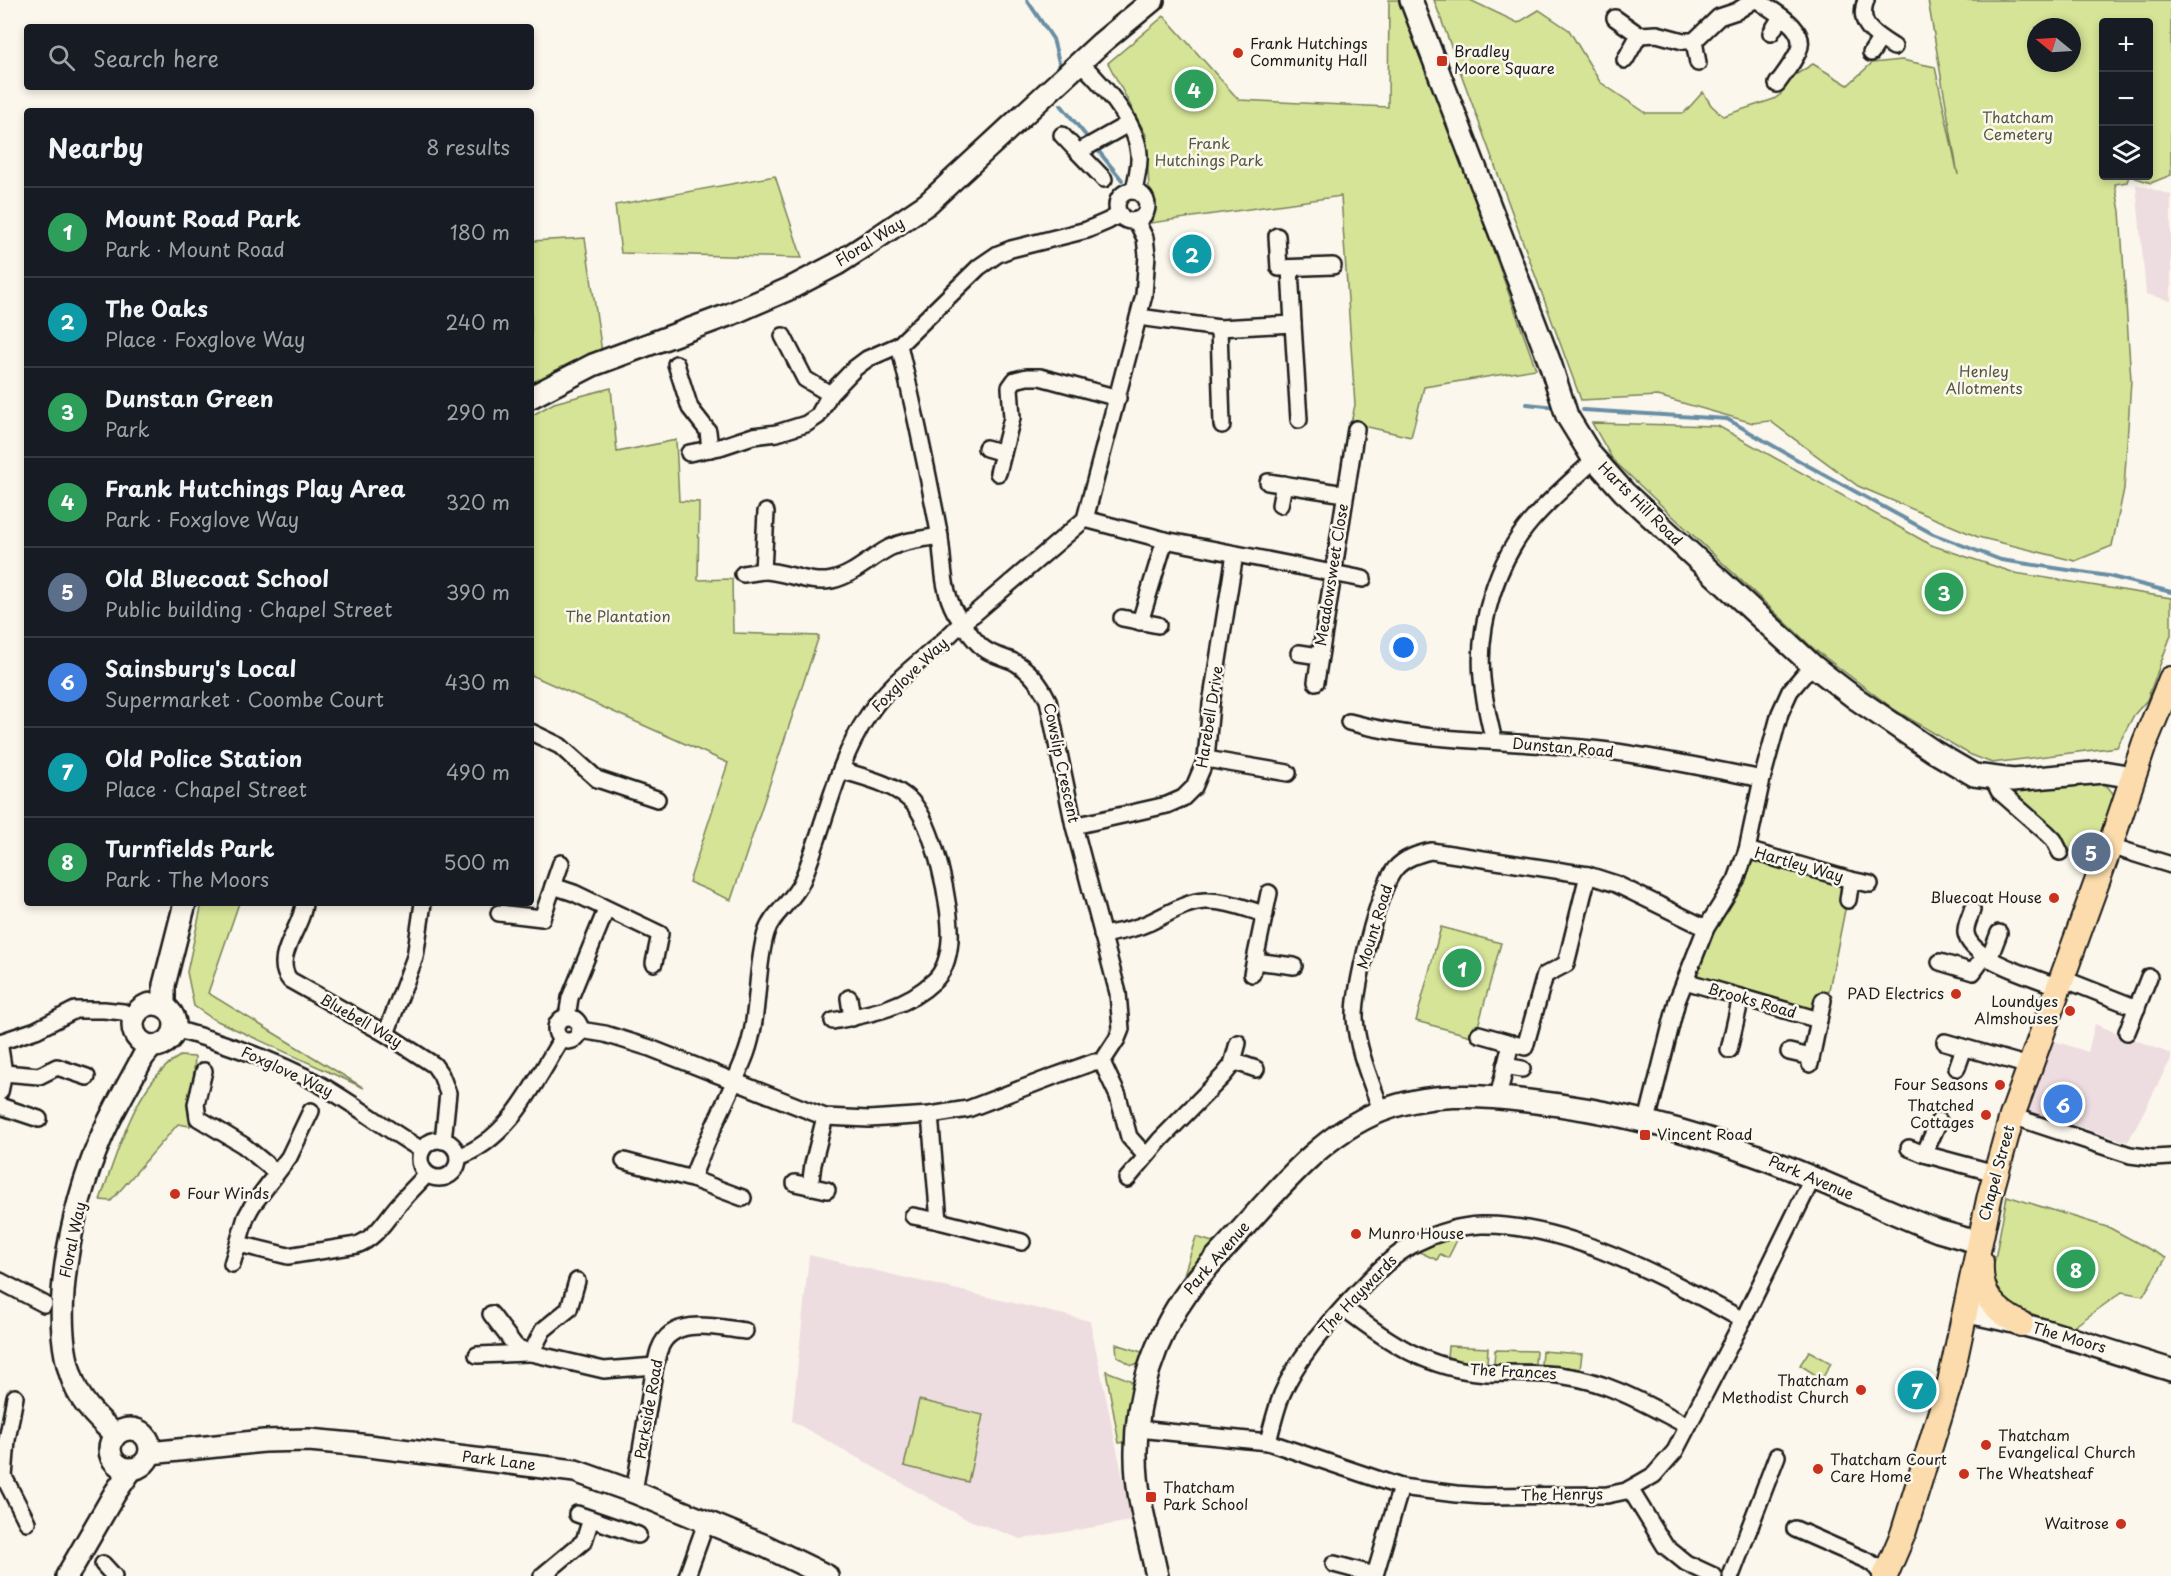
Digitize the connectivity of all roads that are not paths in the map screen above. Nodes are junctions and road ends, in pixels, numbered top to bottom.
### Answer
1 (1152, 0) edge
2 (1411, 0) edge
3 (1756, 0) edge
4 (1866, 0) edge
5 (1781, 17) junction
6 (1615, 18) dead end
7 (1771, 33) dead end
8 (1640, 35) junction
9 (1880, 39) junction
10 (1694, 41) junction
11 (1894, 47) dead end
12 (1871, 53) dead end
13 (1625, 60) dead end
14 (1081, 63) junction
15 (1698, 63) dead end
16 (1777, 84) dead end
17 (1128, 124) junction
18 (1062, 135) dead end
19 (1086, 147) junction
20 (1104, 179) dead end
21 (1134, 191) junction
22 (1120, 214) junction
23 (1136, 220) junction
24 (1278, 236) dead end
25 (1333, 266) dead end
26 (1290, 268) junction
27 (1139, 317) junction
28 (1293, 324) junction
29 (1219, 328) junction
30 (783, 336) dead end
31 (899, 345) junction
32 (676, 364) dead end
33 (830, 394) junction
34 (534, 395) edge
35 (1118, 398) junction
36 (1299, 420) dead end
37 (1222, 425) dead end
38 (1356, 429) dead end
39 (986, 448) dead end
40 (710, 449) junction
41 (689, 453) dead end
42 (1003, 453) junction
43 (1595, 459) junction
44 (998, 473) dead end
45 (1268, 482) dead end
46 (1284, 484) junction
47 (1345, 494) junction
48 (1280, 506) dead end
49 (766, 512) dead end
50 (1085, 519) junction
51 (940, 536) junction
52 (1165, 540) junction
53 (1235, 554) junction
54 (763, 571) junction
55 (1332, 573) junction
56 (743, 574) dead end
57 (1363, 579) dead end
58 (1122, 618) dead end
59 (962, 621) junction
60 (1140, 622) junction
61 (1158, 624) dead end
62 (1299, 653) dead end
63 (1320, 656) junction
64 (1812, 665) junction
65 (2171, 679) edge
66 (1316, 682) dead end
67 (1358, 720) dead end
68 (534, 733) edge
69 (1494, 741) junction
70 (1206, 759) junction
71 (841, 770) junction
72 (1288, 773) dead end
73 (2133, 777) junction
74 (1762, 779) junction
75 (1993, 779) junction
76 (657, 799) dead end
77 (1074, 826) junction
78 (2110, 846) junction
79 (1747, 850) junction
80 (2060, 852) dead end
81 (561, 863) dead end
82 (2171, 865) edge
83 (1588, 875) junction
84 (1851, 880) junction
85 (1870, 884) dead end
86 (553, 886) junction
87 (1269, 893) dead end
88 (1848, 900) dead end
89 (183, 906) edge
90 (303, 906) edge
91 (423, 906) edge
92 (606, 910) junction
93 (1972, 910) dead end
94 (499, 913) dead end
95 (1265, 914) junction
96 (1706, 928) junction
97 (1999, 933) dead end
98 (1102, 935) junction
99 (1987, 958) junction
100 (1940, 962) dead end
101 (654, 963) dead end
102 (1294, 966) dead end
103 (2149, 977) dead end
104 (1685, 981) junction
105 (2060, 983) junction
106 (1741, 997) junction
107 (849, 998) dead end
108 (1823, 1000) dead end
109 (164, 1006) junction
110 (2137, 1008) junction
111 (567, 1017) junction
112 (135, 1018) junction
113 (852, 1018) junction
114 (1819, 1020) junction
115 (833, 1021) dead end
116 (175, 1029) junction
117 (580, 1030) junction
118 (2127, 1032) dead end
119 (386, 1034) junction
120 (1479, 1034) dead end
121 (561, 1040) junction
122 (0, 1042) edge
123 (1945, 1042) dead end
124 (1238, 1043) dead end
125 (1511, 1043) junction
126 (152, 1046) junction
127 (0, 1048) edge
128 (1964, 1048) junction
129 (1728, 1050) dead end
130 (1790, 1052) dead end
131 (1233, 1060) junction
132 (1102, 1062) junction
133 (1505, 1066) junction
134 (2029, 1066) junction
135 (1957, 1068) dead end
136 (1256, 1069) dead end
137 (1522, 1069) dead end
138 (204, 1071) dead end
139 (3, 1073) junction
140 (87, 1077) dead end
141 (733, 1082) junction
142 (0, 1092) edge
143 (1498, 1097) junction
144 (0, 1106) edge
145 (1381, 1110) junction
146 (311, 1112) dead end
147 (930, 1115) junction
148 (2012, 1116) junction
149 (825, 1117) junction
150 (39, 1119) dead end
151 (1647, 1121) junction
152 (1939, 1121) dead end
153 (443, 1141) junction
154 (1908, 1148) dead end
155 (422, 1150) junction
156 (1924, 1155) junction
157 (1146, 1156) junction
158 (458, 1157) junction
159 (2171, 1157) edge
160 (624, 1161) dead end
161 (276, 1172) junction
162 (1995, 1173) junction
163 (427, 1174) junction
164 (692, 1179) junction
165 (1127, 1179) dead end
166 (1812, 1179) junction
167 (826, 1190) dead end
168 (743, 1198) dead end
169 (913, 1216) dead end
170 (939, 1221) junction
171 (1022, 1242) dead end
172 (1979, 1243) junction
173 (238, 1244) junction
174 (232, 1264) dead end
175 (0, 1281) edge
176 (577, 1281) dead end
177 (44, 1304) dead end
178 (1344, 1308) junction
179 (1966, 1312) junction
180 (491, 1314) dead end
181 (1743, 1320) junction
182 (2021, 1324) junction
183 (744, 1331) dead end
184 (531, 1353) junction
185 (477, 1355) dead end
186 (655, 1366) junction
187 (2171, 1370) edge
188 (15, 1396) dead end
189 (1688, 1426) junction
190 (1138, 1429) junction
191 (115, 1435) junction
192 (1268, 1442) junction
193 (150, 1453) junction
194 (1777, 1456) dead end
195 (131, 1470) junction
196 (2, 1478) edge
197 (1401, 1487) junction
198 (1630, 1489) junction
199 (634, 1492) junction
200 (27, 1522) dead end
201 (706, 1523) junction
202 (1795, 1529) dead end
203 (638, 1535) dead end
204 (103, 1564) dead end
205 (1334, 1564) dead end
206 (67, 1576) edge
207 (114, 1576) edge
208 (542, 1576) edge
209 (687, 1576) edge
210 (827, 1576) edge
211 (1157, 1576) edge
212 (1375, 1576) edge
213 (1714, 1576) edge
214 (1731, 1576) edge
215 (1884, 1576) edge

1 - 14 street, Floral Way
2 - 43 street, Harts Hill Road
3 - 5 street
3 - 10 street
4 - 9 street
5 - 7 street
5 - 16 street
6 - 8 street
8 - 10 street
8 - 13 street
9 - 11 street
9 - 12 street
10 - 15 street
14 - 17 street
14 - 34 street, Floral Way
17 - 19 street
17 - 21 street
18 - 19 street
19 - 20 street
21 - 22 street
21 - 23 street
22 - 23 street
22 - 31 street
23 - 27 street
24 - 26 street
25 - 26 street
26 - 28 street
27 - 29 street
27 - 35 street
28 - 29 street
28 - 36 street
29 - 37 street
30 - 33 street
31 - 33 street
31 - 51 street, Cowslip Crescent
32 - 40 street
33 - 40 street
35 - 42 street
35 - 50 street
38 - 47 street, Meadowsweet Close
39 - 42 street
40 - 41 street
42 - 44 street
43 - 64 street, Harts Hill Road
43 - 69 street
45 - 46 street, Meadowsweet Close
46 - 47 street, Meadowsweet Close
46 - 48 street
47 - 55 street, Meadowsweet Close
49 - 54 street
50 - 52 street
50 - 59 street, Foxglove Way
51 - 54 street
51 - 59 street, Cowslip Crescent
52 - 53 street
52 - 60 street
53 - 55 street
53 - 70 street, Harebell Drive
54 - 56 street
55 - 57 street
55 - 63 street, Meadowsweet Close
58 - 60 street
59 - 71 street, Foxglove Way
59 - 77 street, Cowslip Crescent
60 - 61 street
62 - 63 street, Meadowsweet Close
63 - 66 street, Meadowsweet Close
64 - 74 street
64 - 75 street, Harts Hill Road
65 - 73 main road, Chapel Street
67 - 69 street, Dunstan Road
68 - 76 street
69 - 74 street, Dunstan Road
70 - 72 street
70 - 77 street, Harebell Drive
71 - 113 street
71 - 141 street, Foxglove Way
73 - 75 street, Harts Hill Road
73 - 78 main road, Chapel Street
74 - 79 street
75 - 80 street
77 - 98 street, Cowslip Crescent
78 - 82 street
78 - 105 main road, Chapel Street
79 - 84 street, Hartley Way
79 - 96 street
81 - 86 street
83 - 96 street, Mount Road
83 - 125 street
83 - 145 street, Mount Road
84 - 85 street, Hartley Way
84 - 88 street, Hartley Way
86 - 92 street
86 - 94 street
87 - 95 street
89 - 109 street
90 - 119 street, Bluebell Way
91 - 119 street
92 - 101 street
92 - 111 street
93 - 99 street
95 - 98 street
95 - 102 street
96 - 104 street
97 - 99 street
98 - 132 street, Cowslip Crescent
99 - 100 street
99 - 105 street
103 - 110 street
104 - 106 street, Brooks Road
104 - 151 street
105 - 110 street
105 - 134 main road, Chapel Street
106 - 114 street, Brooks Road
106 - 129 street
107 - 113 street
108 - 114 street
109 - 112 street
109 - 116 street
110 - 118 street
111 - 117 street
111 - 121 street
112 - 122 street
112 - 126 street
113 - 115 street
114 - 130 street
116 - 126 street
116 - 155 street, Foxglove Way
117 - 121 street
117 - 141 street
119 - 153 street, Bluebell Way
120 - 125 street
121 - 158 street
123 - 128 street
124 - 131 street
125 - 133 street
126 - 191 street, Floral Way
127 - 139 street
128 - 134 street
128 - 135 street
131 - 136 street
131 - 157 street
132 - 147 street
132 - 157 street
133 - 137 street
133 - 143 street
134 - 148 main road, Chapel Street
138 - 161 street
139 - 140 street
139 - 142 street
141 - 149 street
141 - 164 street, Foxglove Way
143 - 145 street, Park Avenue
143 - 151 street, Park Avenue
144 - 150 street
145 - 190 street, Park Avenue
146 - 161 street
147 - 149 street
147 - 170 street
148 - 159 street
148 - 162 main road, Chapel Street
149 - 167 street
151 - 166 street, Park Avenue
152 - 156 street
153 - 155 street
153 - 158 street
154 - 156 street
155 - 163 street
156 - 162 street
157 - 165 street
158 - 163 street
160 - 164 street
161 - 173 street
162 - 172 main road, Chapel Street
163 - 173 street
164 - 168 street
166 - 172 street, Park Avenue
166 - 181 street, The Henrys
169 - 170 street
170 - 171 street
172 - 179 main road, Chapel Street
172 - 182 main road
173 - 174 street
175 - 177 street
176 - 184 street
178 - 181 street, The Haywards
178 - 189 street, The Frances
178 - 192 street, The Haywards
179 - 182 street, The Moors
179 - 215 main road, Chapel Street
180 - 184 street
181 - 189 street, The Henrys
182 - 187 street, The Moors
183 - 186 street, Parkside Road
184 - 185 street
184 - 186 street
186 - 199 street, Parkside Road
188 - 196 street
189 - 198 street, The Henrys
190 - 192 street, The Henrys
190 - 211 street, Park Avenue
191 - 193 street
191 - 195 street
192 - 197 street, The Henrys
193 - 195 street
193 - 199 street, Park Lane
194 - 214 street
195 - 206 street
196 - 200 street
197 - 198 street, The Henrys
197 - 212 street
198 - 213 street
199 - 201 street, Park Lane
201 - 209 street
201 - 210 street, Park Lane
202 - 215 street
203 - 208 street
204 - 207 street
205 - 212 street

